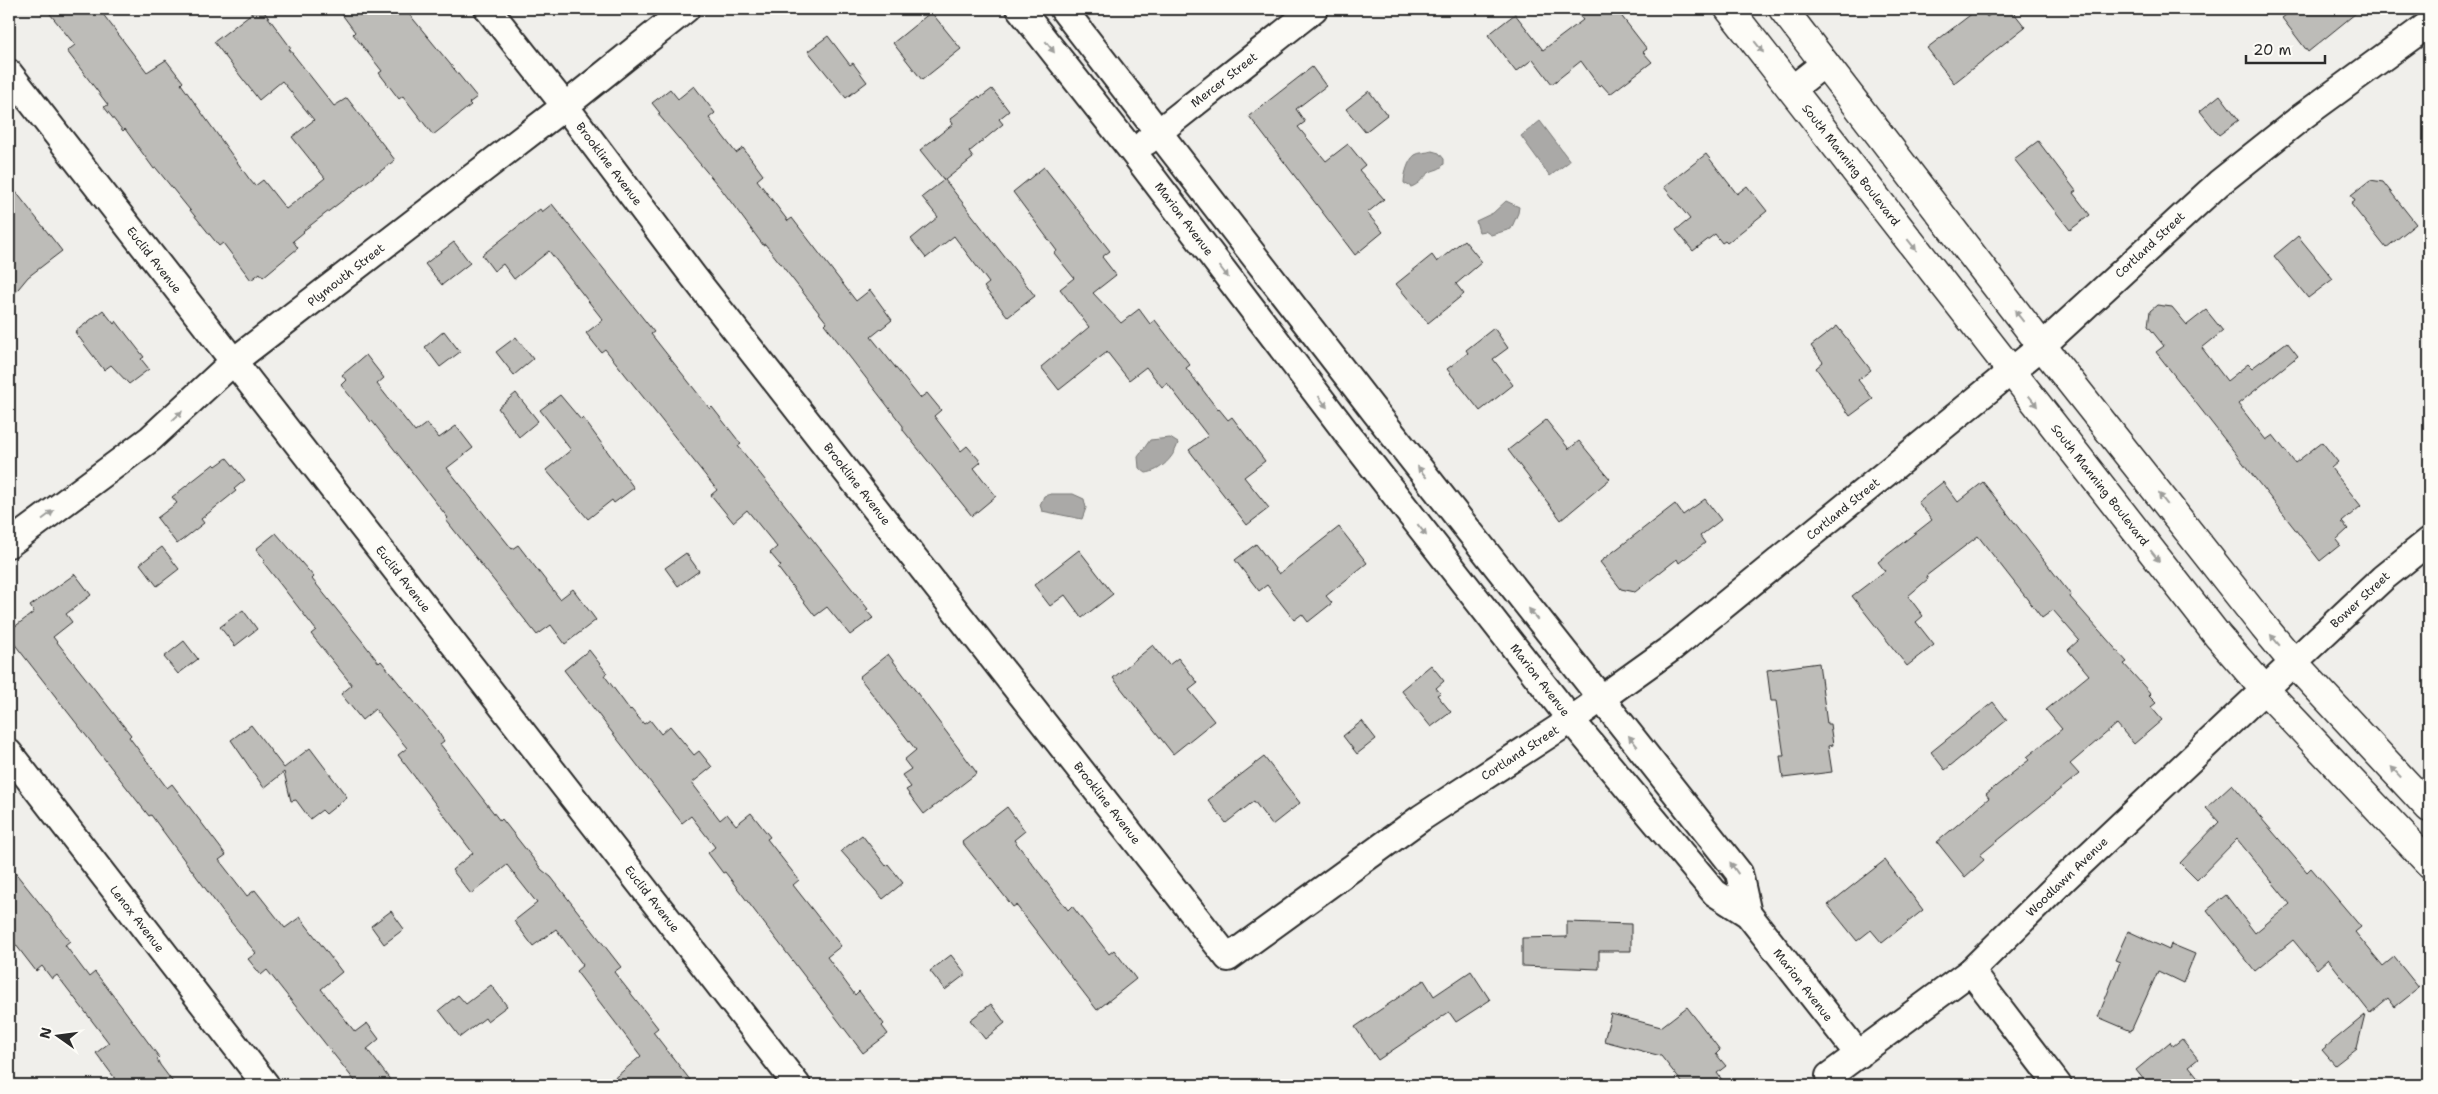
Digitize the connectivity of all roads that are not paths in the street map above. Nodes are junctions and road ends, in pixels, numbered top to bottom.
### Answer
1 (488, 9) edge
2 (686, 9) edge
3 (1020, 9) edge
4 (1063, 9) edge
5 (1314, 9) edge
6 (1729, 9) edge
7 (1783, 9) edge
8 (2429, 24) edge
9 (1825, 63) junction
10 (9, 73) edge
11 (1792, 89) junction
12 (565, 106) junction
13 (1160, 131) junction
14 (1133, 152) junction
15 (2042, 346) junction
16 (234, 361) junction
17 (2010, 372) junction
18 (1375, 412) junction
19 (1346, 432) junction
20 (2429, 541) edge
21 (9, 544) edge
22 (2294, 663) junction
23 (2265, 690) junction
24 (1600, 699) junction
25 (1571, 720) junction
26 (9, 753) edge
27 (2429, 808) edge
28 (2429, 862) edge
29 (1748, 914) junction
30 (1228, 958) joint
31 (1970, 971) junction
32 (1859, 1055) junction
33 (1829, 1076) dead end
34 (266, 1085) edge
35 (797, 1085) edge
36 (2058, 1085) edge

1 - 12 street, Brookline Avenue
2 - 12 street, Plymouth Street
3 -> 14 street, Marion Avenue
4 - 13 street, Marion Avenue
5 - 13 street, Mercer Street
6 -> 11 street, South Manning Boulevard
7 - 9 street
8 - 15 street, Cortland Street
9 - 11 street
15 -> 9 street
10 - 16 street, Euclid Avenue
11 -> 17 street, South Manning Boulevard
12 - 16 street, Plymouth Street
12 - 30 street, Brookline Avenue
13 - 14 street, Mercer Street
13 - 18 street, Marion Avenue
14 -> 19 street, Marion Avenue
15 - 17 street, Cortland Street
22 -> 15 street
21 -> 16 street, Plymouth Street
16 - 35 street, Euclid Avenue
17 -> 23 street, South Manning Boulevard
17 - 24 street, Cortland Street
18 - 19 street
24 -> 18 street, Marion Avenue
19 -> 25 street, Marion Avenue
20 - 22 street, Bower Street
22 - 23 street, Woodlawn Avenue
27 -> 22 street
23 - 28 street, South Manning Boulevard
23 - 31 street, Woodlawn Avenue
24 - 25 street, Cortland Street
29 -> 24 street, Marion Avenue
25 - 29 street, Marion Avenue
25 - 30 street, Cortland Street
26 - 34 street, Lenox Avenue
29 - 32 street, Marion Avenue
31 - 32 street, Woodlawn Avenue
31 - 36 street
32 - 33 street, Woodlawn Avenue

